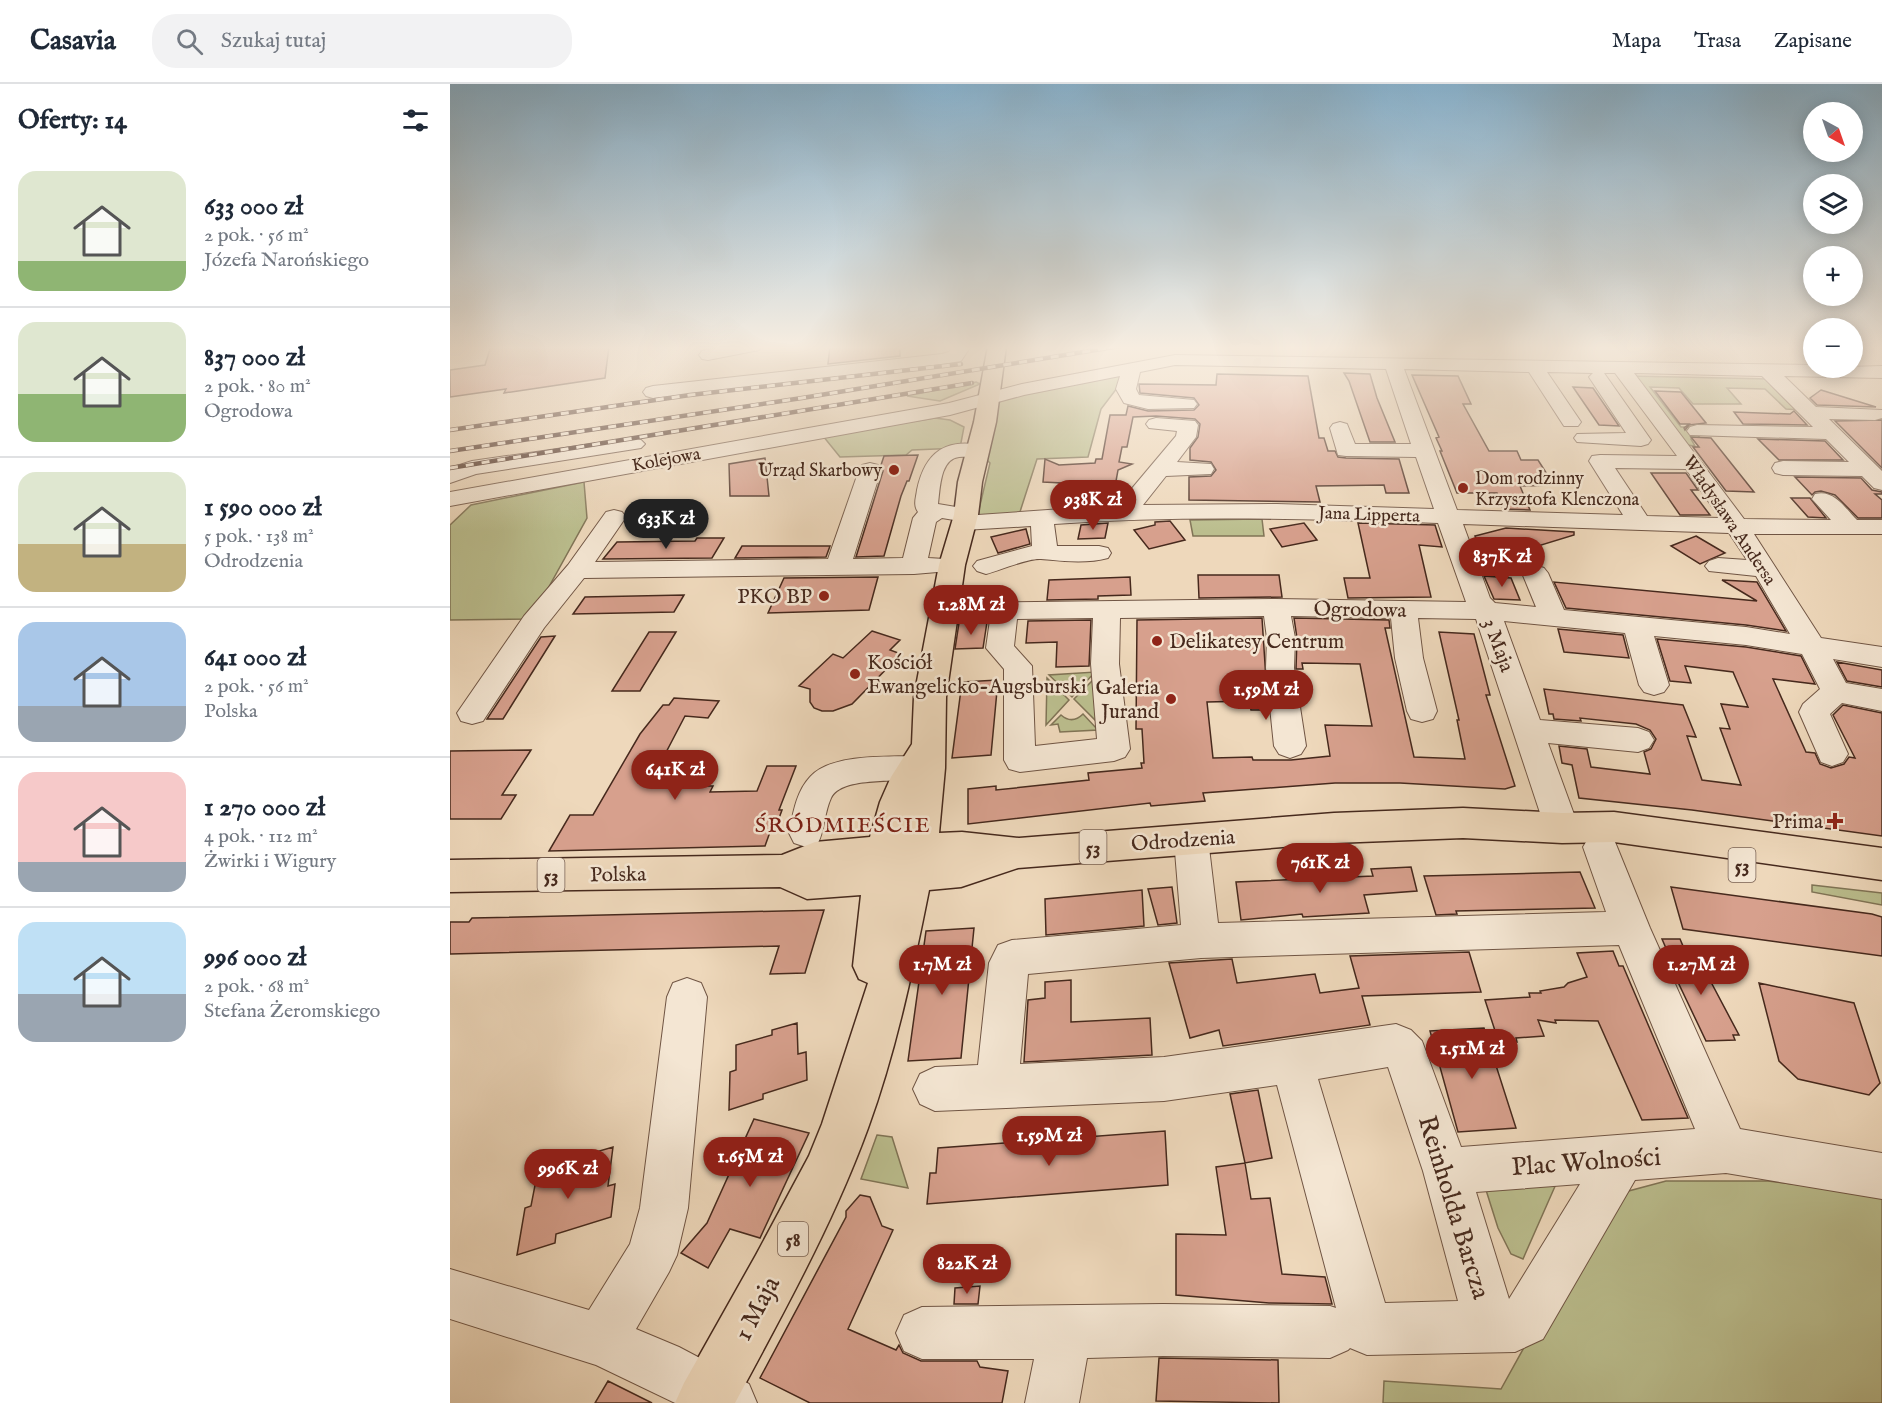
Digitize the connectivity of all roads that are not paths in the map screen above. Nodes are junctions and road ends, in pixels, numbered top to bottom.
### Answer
1 (877, 408) edge
2 (887, 408) edge
3 (946, 408) edge
4 (987, 408) edge
5 (1409, 408) edge
6 (1559, 408) edge
7 (1619, 408) edge
8 (1651, 408) edge
9 (1805, 408) edge
10 (1811, 413) junction
11 (1875, 414) dead end
12 (904, 415) junction
13 (1571, 422) dead end
14 (1156, 424) dead end
15 (1340, 428) dead end
16 (1634, 429) junction
17 (1668, 430) junction
18 (1697, 431) dead end
19 (1831, 433) junction
20 (694, 435) dead end
21 (1584, 438) dead end
22 (659, 440) dead end
23 (977, 451) junction
24 (1424, 451) junction
25 (1685, 463) dead end
26 (1783, 468) dead end
27 (1160, 469) junction
28 (1203, 469) dead end
29 (870, 470) dead end
30 (450, 476) edge
31 (1875, 476) edge
32 (450, 499) edge
33 (1822, 499) dead end
34 (1131, 505) junction
35 (936, 512) junction
36 (1450, 517) junction
37 (614, 518) dead end
38 (1042, 518) junction
39 (965, 519) junction
40 (1737, 526) junction
41 (1851, 527) junction
42 (1882, 527) edge
43 (1631, 529) junction
44 (1045, 550) junction
45 (1099, 553) dead end
46 (952, 565) junction
47 (914, 566) junction
48 (986, 566) dead end
49 (1718, 566) dead end
50 (838, 567) junction
51 (1764, 569) junction
52 (577, 570) junction
53 (1535, 573) dead end
54 (1276, 607) junction
55 (1107, 610) junction
56 (1404, 610) junction
57 (1005, 611) junction
58 (1487, 611) junction
59 (944, 612) junction
60 (1552, 616) junction
61 (1637, 627) junction
62 (1812, 646) junction
63 (1882, 657) edge
64 (1654, 684) dead end
65 (1836, 691) junction
66 (1882, 700) edge
67 (1422, 711) dead end
68 (472, 713) dead end
69 (1528, 729) junction
70 (1638, 740) dead end
71 (1290, 746) dead end
72 (1832, 754) dead end
73 (919, 758) junction
74 (1562, 828) junction
75 (806, 834) dead end
76 (1607, 837) junction
77 (1191, 839) junction
78 (1019, 853) junction
79 (900, 864) junction
80 (1882, 864) edge
81 (962, 871) junction
82 (450, 876) edge
83 (1882, 886) edge
84 (1631, 928) junction
85 (1201, 941) junction
86 (896, 950) junction
87 (687, 997) dead end
88 (1292, 1062) junction
89 (860, 1079) junction
90 (997, 1085) junction
91 (935, 1089) dead end
92 (1726, 1150) junction
93 (1622, 1158) junction
94 (1446, 1171) junction
95 (1882, 1176) edge
96 (450, 1294) edge
97 (1491, 1326) junction
98 (1330, 1332) dead end
99 (922, 1333) dead end
100 (1065, 1333) junction
101 (600, 1340) junction
102 (714, 1399) edge
103 (1052, 1403) edge

1 - 20 street
2 - 12 street
3 - 12 street, Kolejowa
4 - 23 main road
5 - 24 street, 3 Maja
6 - 13 street
7 - 16 street
8 - 17 street, Władysława Andersa
9 - 10 street
10 - 11 street
10 - 19 street
12 - 32 street, Kolejowa
14 - 27 street
15 - 24 street
16 - 17 street
16 - 21 street
17 - 40 street, Władysława Andersa
18 - 19 street
19 - 31 street
22 - 30 street
23 - 35 street
23 - 39 main road
24 - 36 street, 3 Maja
25 - 43 street
26 - 31 street
27 - 28 street
27 - 34 street
29 - 50 street
33 - 41 street
34 - 36 street, Jana Lipperta
34 - 38 street, Jana Lipperta
35 - 39 street, Jana Lipperta
35 - 47 street
36 - 43 street, Jana Lipperta
36 - 58 street, 3 Maja
37 - 52 street
38 - 39 street, Jana Lipperta
38 - 44 street
39 - 46 main road
40 - 41 street, Jana Lipperta
40 - 43 street, Jana Lipperta
40 - 51 street, Władysława Andersa
41 - 42 street, Jana Lipperta
44 - 45 street
44 - 48 street
46 - 47 street
46 - 59 main road
47 - 50 street
49 - 51 street
50 - 52 street
51 - 62 street, Władysława Andersa
52 - 68 street
53 - 60 street
54 - 55 street, Ogrodowa
54 - 56 street, Ogrodowa
54 - 71 street
55 - 57 street, Ogrodowa
55 - 57 street
56 - 58 street, Ogrodowa
56 - 67 street
57 - 59 street, Ogrodowa
58 - 60 street, Ogrodowa
58 - 69 street, 3 Maja
59 - 73 main road
60 - 61 street, Ogrodowa
61 - 62 street, Ogrodowa
61 - 64 street
62 - 63 street, Ogrodowa
62 - 65 street, Władysława Andersa
65 - 66 street
65 - 72 street
69 - 70 street
69 - 74 street, 3 Maja
73 - 75 street
73 - 79 main road
74 - 76 main road, Odrodzenia / 53
74 - 77 main road, Odrodzenia / 53
76 - 80 main road, Odrodzenia / 53
76 - 83 main road, Odrodzenia / 53
76 - 84 street
77 - 78 main road, Odrodzenia / 53
77 - 85 street
78 - 79 main road, Odrodzenia / 53
78 - 81 main road, Odrodzenia / 53
79 - 81 main road, Odrodzenia / 53
79 - 82 main road, Polska / 53
79 - 86 main road, 1 Maja
79 - 89 main road, 1 Maja / 58
81 - 86 main road, 1 Maja / 58
84 - 85 street
84 - 92 street
85 - 90 street
86 - 89 main road, 1 Maja / 58
87 - 101 street
88 - 90 street, Reinholda Barcza
88 - 94 street, Reinholda Barcza
88 - 97 street
89 - 102 main road, 1 Maja / 58
90 - 91 street, Reinholda Barcza
92 - 93 street, Plac Wolności
92 - 95 street, Plac Wolności
93 - 94 street, Plac Wolności
93 - 97 street, Reinholda Barcza
94 - 97 street, Reinholda Barcza
96 - 101 street
98 - 100 street
99 - 100 street
100 - 103 street
101 - 102 street

